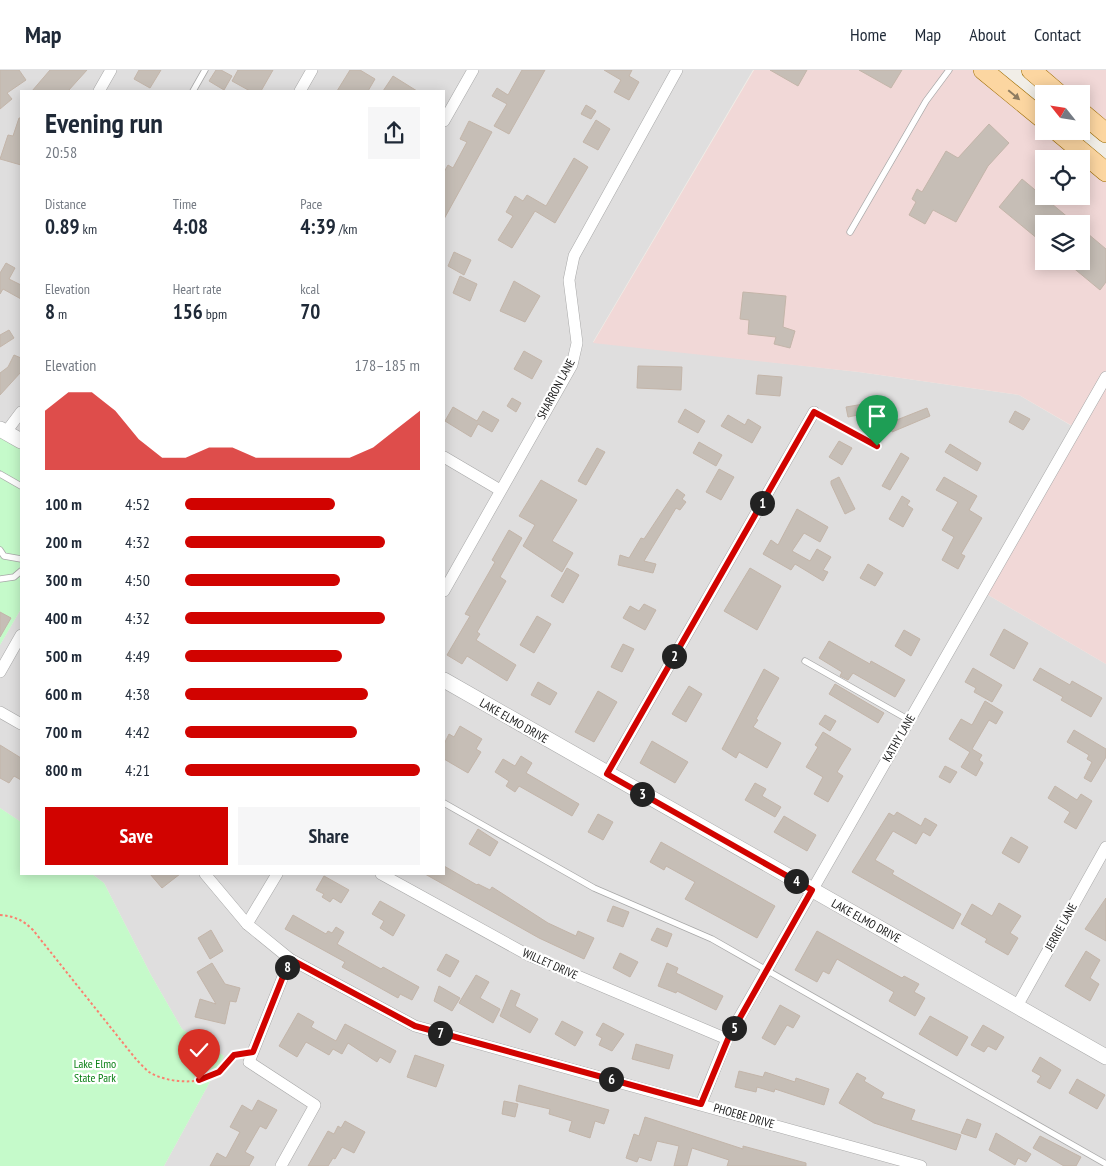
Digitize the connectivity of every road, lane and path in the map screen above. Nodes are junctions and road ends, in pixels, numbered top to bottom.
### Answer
1 (111, 70) edge
2 (205, 70) edge
3 (312, 70) edge
4 (473, 70) edge
5 (677, 70) edge
6 (950, 70) edge
7 (984, 70) edge
8 (1031, 70) edge
9 (1048, 85) edge
10 (100, 90) edge
11 (194, 90) edge
12 (301, 90) edge
13 (1035, 112) edge
14 (445, 119) edge
15 (1090, 120) edge
16 (1106, 133) edge
17 (1068, 140) edge
18 (1106, 172) edge
19 (850, 232) dead end
20 (1106, 377) edge
21 (814, 412) joint
22 (20, 413) edge
23 (3, 430) edge
24 (20, 439) edge
25 (877, 446) dead end
26 (445, 458) edge
27 (0, 474) edge
28 (20, 485) edge
29 (500, 490) junction
30 (0, 550) edge
31 (20, 559) edge
32 (20, 572) edge
33 (0, 579) edge
34 (445, 589) edge
35 (20, 637) edge
36 (805, 661) dead end
37 (0, 672) edge
38 (445, 681) edge
39 (0, 712) edge
40 (909, 720) junction
41 (20, 723) edge
42 (607, 774) junction
43 (445, 804) edge
44 (1106, 847) edge
45 (206, 875) edge
46 (276, 875) edge
47 (383, 875) edge
48 (812, 890) junction
49 (0, 915) edge
50 (247, 924) junction
51 (290, 959) junction
52 (766, 970) junction
53 (1017, 1006) junction
54 (728, 1039) junction
55 (253, 1052) junction
56 (1106, 1058) edge
57 (701, 1104) junction
58 (1106, 1164) edge
59 (281, 1166) edge
60 (921, 1166) edge

1 - 10 street
2 - 11 lane
3 - 12 street
4 - 14 street
5 - 29 street, SHARRON LANE
6 - 19 lane
7 -> 13 main road
8 - 9 main road
15 - 16 main road
17 - 18 main road
20 - 40 street, KATHY LANE
21 - 25 lane
21 - 42 street
22 - 23 street
23 - 24 street
26 - 29 street
27 - 28 lane
29 - 34 street, SHARRON LANE
30 - 31 lane
32 - 33 lane
35 - 37 street
36 - 40 lane
38 - 42 street, LAKE ELMO DRIVE
39 - 41 street
40 - 48 street, KATHY LANE
42 - 48 street, LAKE ELMO DRIVE
43 - 52 lane
44 - 53 street, JERRIE LANE
45 - 50 street, PHOEBE DRIVE
46 - 50 street
47 - 54 street, WILLET DRIVE
48 - 52 street, KATHY LANE
48 - 53 street, LAKE ELMO DRIVE
49 - 55 path
50 - 51 street, PHOEBE DRIVE
51 - 55 street
51 - 57 street, PHOEBE DRIVE
52 - 54 street, KATHY LANE
52 - 58 lane
53 - 56 street, LAKE ELMO DRIVE
54 - 57 street, KATHY LANE
55 - 59 street
57 - 60 street, PHOEBE DRIVE

